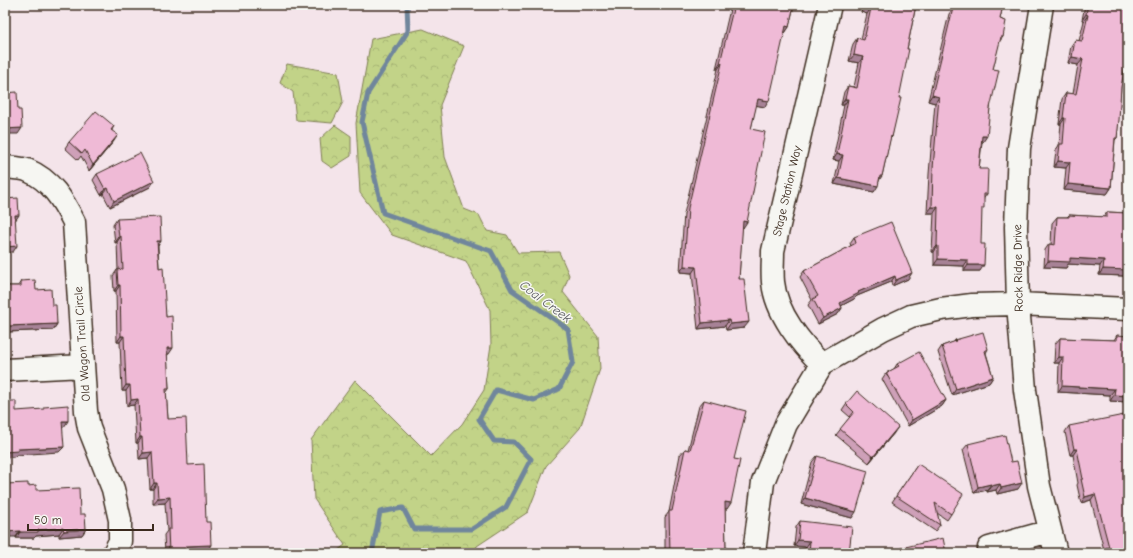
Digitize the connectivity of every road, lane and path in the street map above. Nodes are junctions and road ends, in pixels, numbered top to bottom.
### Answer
1 (830, 5) edge
2 (1042, 5) edge
3 (5, 167) edge
4 (1018, 304) junction
5 (1128, 309) edge
6 (822, 364) junction
7 (83, 366) junction
8 (5, 370) edge
9 (1050, 531) junction
10 (989, 548) dead end
11 (114, 553) edge
12 (754, 553) edge
13 (1056, 553) edge

1 - 6 street, Stage Station Way
2 - 4 street, Rock Ridge Drive
3 - 7 street, Old Wagon Trail Circle
4 - 5 street
4 - 6 street
4 - 9 street, Rock Ridge Drive
6 - 12 street
7 - 8 street
7 - 11 street, Old Wagon Trail Circle
9 - 10 street
9 - 13 street, Rock Ridge Drive

